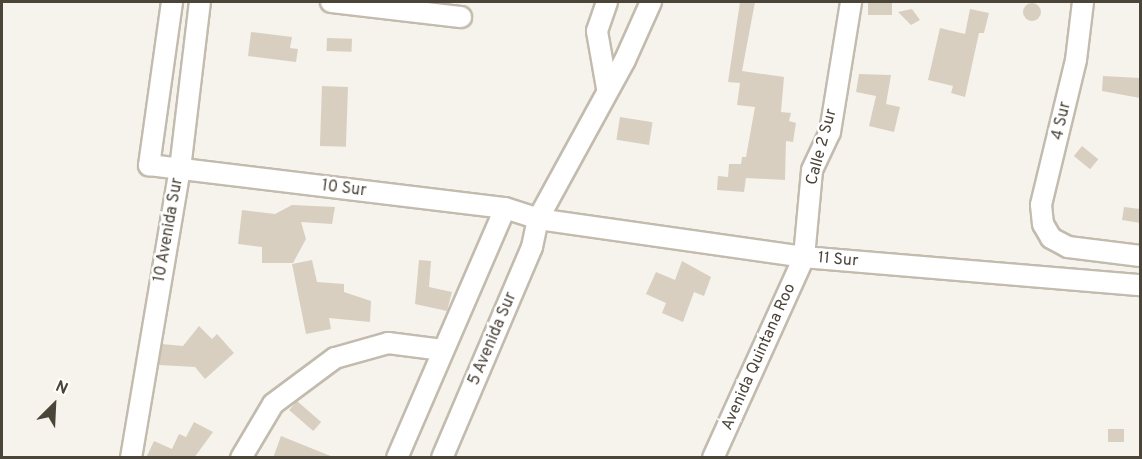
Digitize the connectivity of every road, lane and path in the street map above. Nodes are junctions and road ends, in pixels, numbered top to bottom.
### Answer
1 (172, 2) edge
2 (200, 2) edge
3 (331, 2) edge
4 (607, 2) edge
5 (651, 2) edge
6 (850, 2) edge
7 (1083, 2) edge
8 (461, 17) dead end
9 (607, 88) junction
10 (180, 169) junction
11 (505, 208) junction
12 (538, 219) junction
13 (1140, 256) edge
14 (804, 257) junction
15 (1140, 285) edge
16 (443, 350) junction
17 (131, 458) edge
18 (241, 458) edge
19 (397, 458) edge
20 (442, 458) edge
21 (713, 458) edge

1 - 10 street, 10 Sur
2 - 10 street, 10 Avenida Sur
3 - 8 street
4 - 9 street
5 - 9 street, 5 Avenida Sur
6 - 14 street, Calle 2 Sur
7 - 13 street, 4 Sur
9 - 12 street, 5 Avenida Sur
10 - 11 street, 10 Sur
10 - 17 street, 10 Avenida Sur
11 - 12 street, 10 Sur
11 - 16 street
12 - 14 street, 11 Sur
12 - 20 street, 5 Avenida Sur
14 - 15 street, 11 Sur
14 - 21 street, Avenida Quintana Roo
16 - 18 street
16 - 19 street

